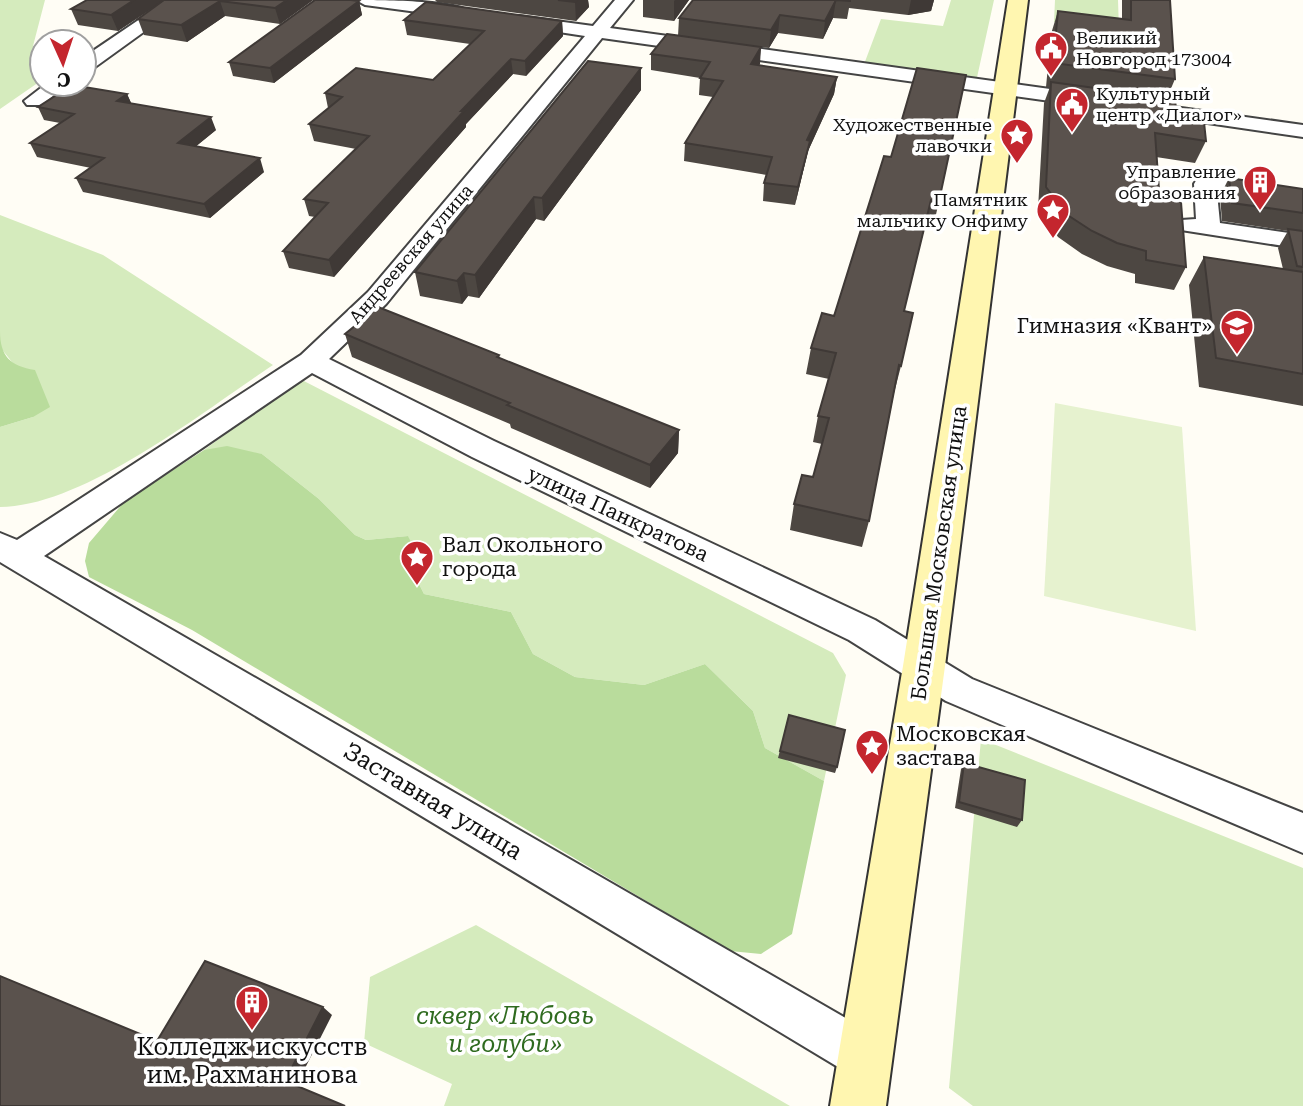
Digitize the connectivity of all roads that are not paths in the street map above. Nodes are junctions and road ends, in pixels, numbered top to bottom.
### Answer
1 (179, 0) edge
2 (365, 0) edge
3 (624, 0) edge
4 (1018, 0) edge
5 (408, 3) edge
6 (599, 33) junction
7 (98, 56) edge
8 (1004, 89) junction
9 (38, 98) edge
10 (34, 101) dead end
11 (1111, 104) edge
12 (1138, 107) edge
13 (1303, 131) edge
14 (1303, 199) edge
15 (1303, 242) edge
16 (311, 361) junction
17 (9, 551) edge
18 (924, 666) junction
19 (1303, 833) edge
20 (861, 1081) edge

1 - 7 street
2 - 5 street
3 - 6 street, Андреевская улица
4 - 8 main road, Большая Московская улица
5 - 6 street
6 - 8 street
6 - 16 street, Андреевская улица
8 - 11 street
8 - 18 main road, Большая Московская улица
9 - 10 street
12 - 13 street
14 - 15 street
16 - 17 street, Андреевская улица
16 - 18 street, улица Панкратова
17 - 20 street, Заставная улица
18 - 19 street, улица Панкратова
18 - 20 main road, Большая Московская улица

